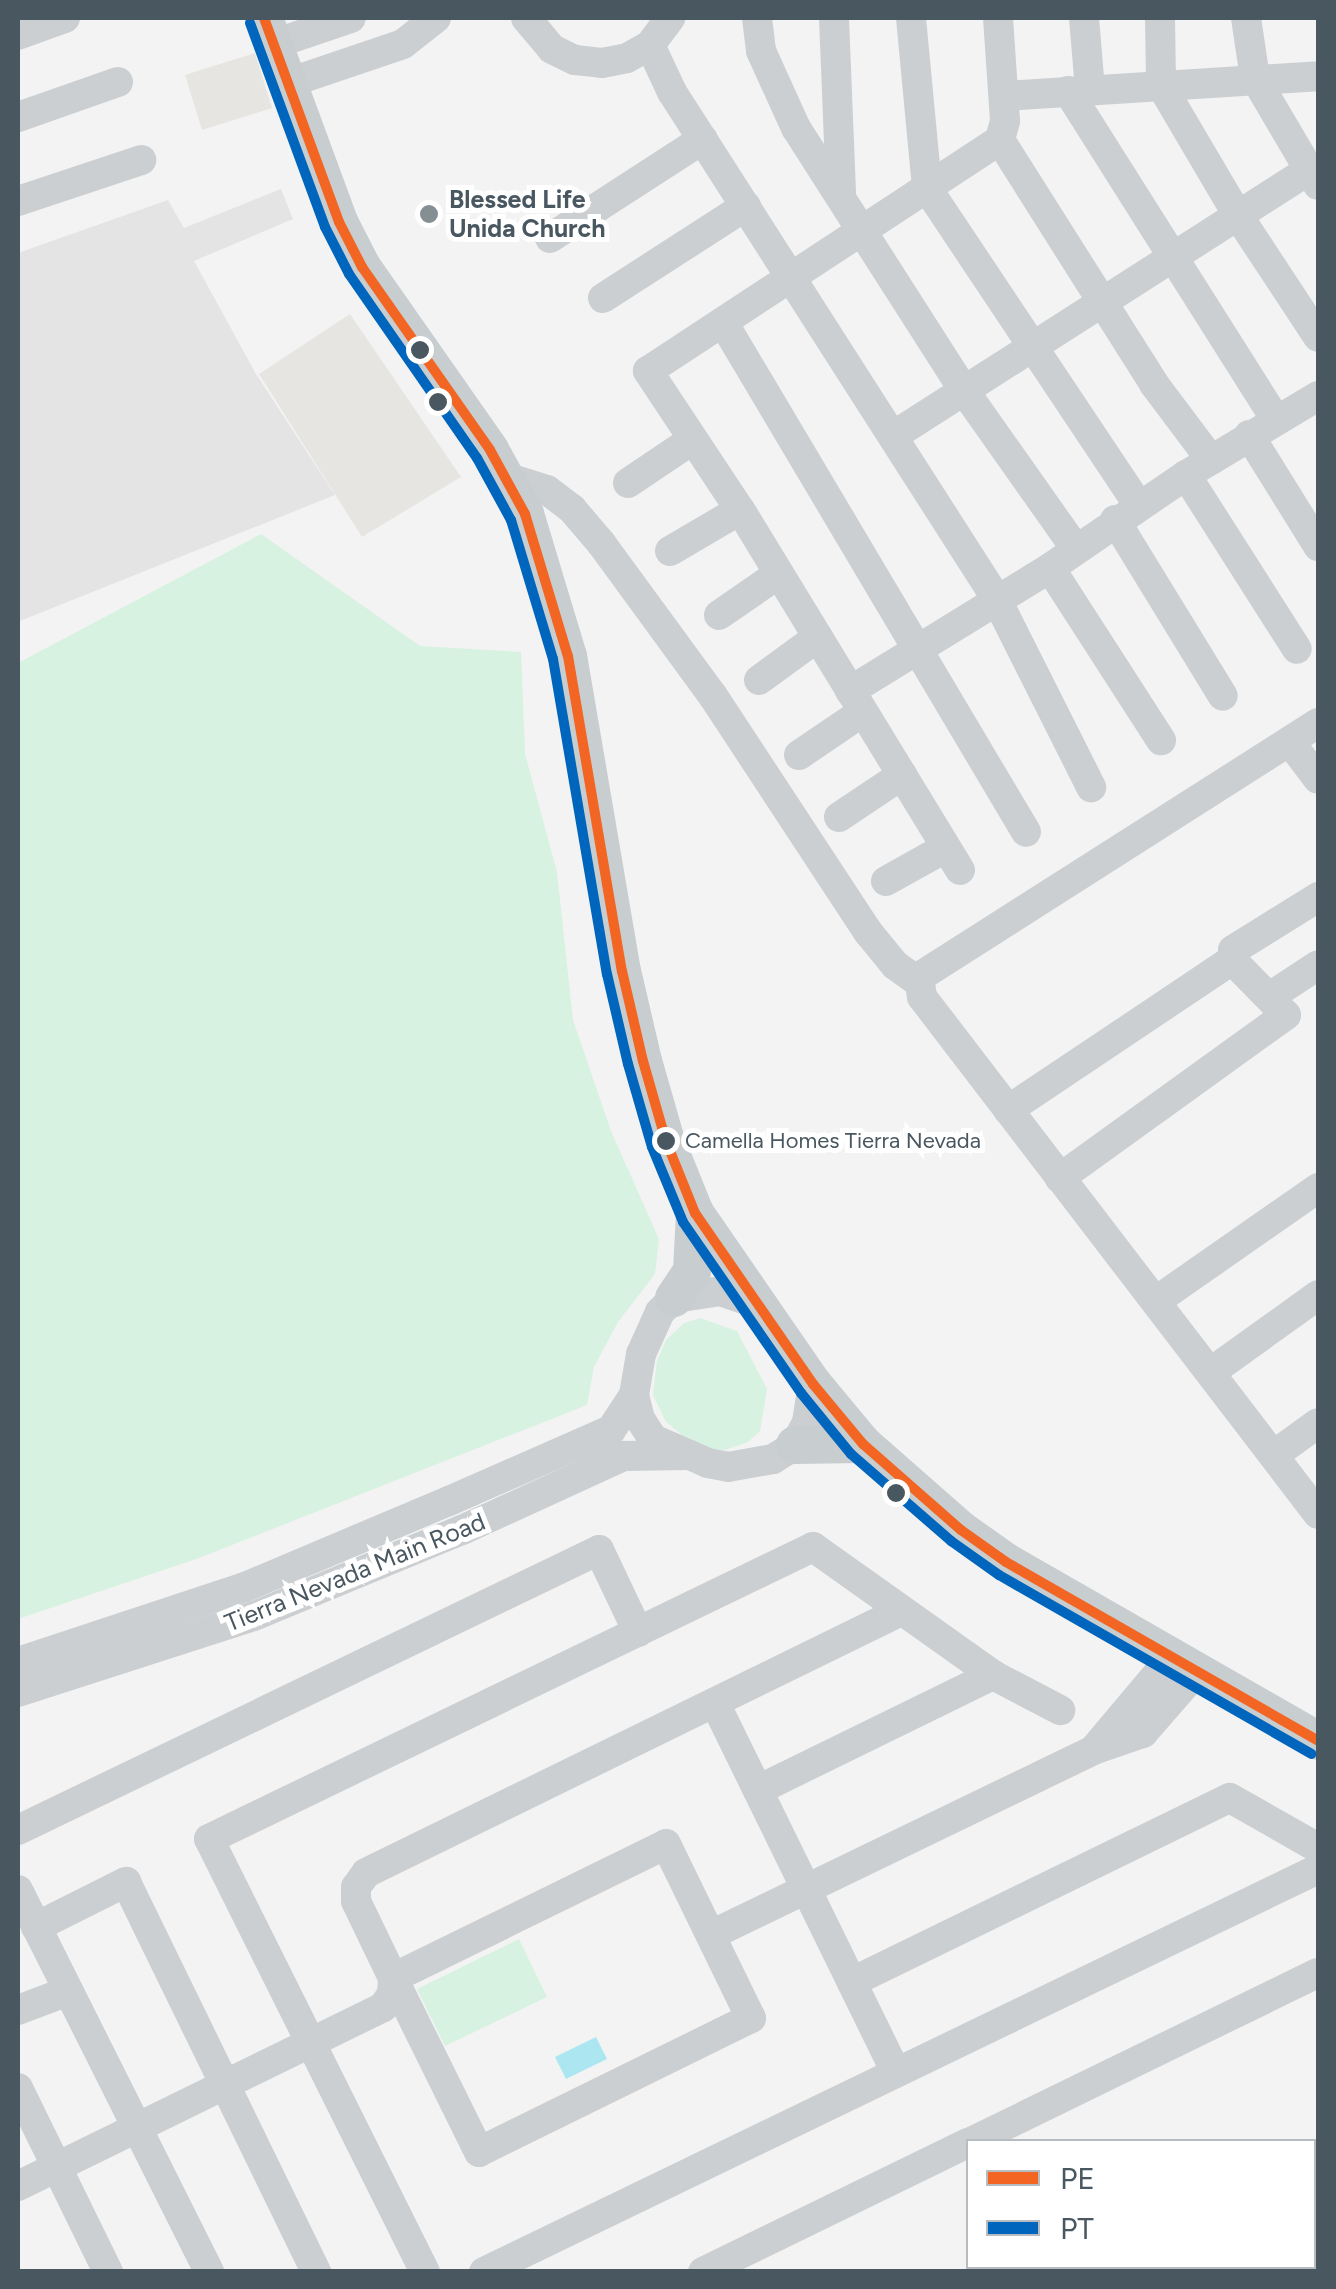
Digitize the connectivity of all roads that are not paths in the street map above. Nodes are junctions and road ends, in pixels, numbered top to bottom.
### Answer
1 (65, 18) edge
2 (351, 18) edge
3 (436, 18) edge
4 (526, 18) edge
5 (670, 18) edge
6 (758, 18) edge
7 (834, 18) edge
8 (911, 18) edge
9 (998, 18) edge
10 (1084, 18) edge
11 (1160, 18) edge
12 (1246, 18) edge
13 (280, 29) edge
14 (18, 35) edge
15 (650, 45) junction
16 (1318, 76) edge
17 (1255, 78) junction
18 (298, 80) junction
19 (118, 82) dead end
20 (1161, 85) junction
21 (1079, 90) junction
22 (1004, 96) junction
23 (18, 117) edge
24 (703, 139) junction
25 (1000, 140) junction
26 (141, 160) dead end
27 (1314, 177) edge
28 (927, 188) junction
29 (841, 196) junction
30 (18, 202) edge
31 (746, 206) junction
32 (1237, 214) junction
33 (865, 231) junction
34 (550, 238) dead end
35 (1172, 256) junction
36 (793, 278) junction
37 (603, 298) dead end
38 (1101, 301) junction
39 (723, 322) junction
40 (1318, 337) edge
41 (1030, 348) junction
42 (962, 389) junction
43 (1317, 400) edge
44 (1262, 427) junction
45 (893, 436) junction
46 (692, 440) junction
47 (498, 464) junction
48 (1198, 467) junction
49 (628, 483) dead end
50 (740, 510) junction
51 (1127, 513) junction
52 (1318, 546) edge
53 (1076, 549) junction
54 (670, 552) dead end
55 (1050, 568) junction
56 (777, 575) junction
57 (996, 598) junction
58 (719, 614) dead end
59 (818, 637) junction
60 (1297, 649) dead end
61 (918, 650) junction
62 (759, 680) dead end
63 (1223, 696) dead end
64 (855, 702) junction
65 (1318, 724) edge
66 (1161, 740) dead end
67 (1290, 742) junction
68 (799, 755) dead end
69 (902, 776) junction
70 (1318, 779) edge
71 (1091, 787) dead end
72 (839, 817) dead end
73 (1026, 832) dead end
74 (886, 881) dead end
75 (1318, 897) edge
76 (1232, 960) junction
77 (1318, 965) edge
78 (920, 983) junction
79 (1270, 996) junction
80 (1008, 1110) junction
81 (1060, 1178) junction
82 (1318, 1188) edge
83 (695, 1213) junction
84 (1318, 1295) edge
85 (674, 1298) junction
86 (1156, 1300) junction
87 (758, 1304) junction
88 (1210, 1372) junction
89 (813, 1384) junction
90 (634, 1395) junction
91 (1318, 1424) edge
92 (863, 1444) junction
93 (795, 1445) junction
94 (1274, 1454) junction
95 (689, 1456) junction
96 (1318, 1514) edge
97 (899, 1612) junction
98 (638, 1632) junction
99 (18, 1662) edge
100 (1184, 1665) junction
101 (994, 1675) junction
102 (18, 1692) edge
103 (716, 1703) junction
104 (1060, 1710) dead end
105 (1318, 1740) edge
106 (758, 1790) junction
107 (18, 1830) edge
108 (1318, 1848) edge
109 (1318, 1869) edge
110 (806, 1889) junction
111 (18, 1890) edge
112 (36, 1927) junction
113 (710, 1934) junction
114 (1318, 1973) edge
115 (393, 1978) junction
116 (852, 1982) junction
117 (68, 1991) junction
118 (18, 2010) edge
119 (310, 2042) junction
120 (896, 2072) junction
121 (226, 2084) junction
122 (18, 2088) edge
123 (137, 2127) junction
124 (976, 2139) edge
125 (966, 2144) edge
126 (56, 2167) junction
127 (18, 2186) edge
128 (108, 2272) edge
129 (208, 2272) edge
130 (316, 2272) edge
131 (425, 2272) edge
132 (484, 2272) edge
133 (703, 2272) edge

1 - 14 street
2 - 13 street
3 - 18 street
4 - 15 street
5 - 15 street
6 - 29 street
7 - 29 street
8 - 28 street
9 - 22 street
10 - 21 street
11 - 20 street
12 - 17 street
13 - 18 main road
15 - 24 street
16 - 17 street
17 - 20 street
17 - 27 street
18 - 47 main road
19 - 23 street
20 - 21 street
20 - 32 street
21 - 22 street
21 - 35 street
22 - 25 street
24 - 31 street
24 - 34 street
25 - 28 street
25 - 38 street
26 - 30 street
27 - 32 street
28 - 33 street
28 - 41 street
29 - 33 street
31 - 36 street
31 - 37 street
32 - 35 street
32 - 40 street
33 - 36 street
33 - 42 street
35 - 38 street
35 - 44 street
36 - 39 street
36 - 45 street
38 - 41 street
38 - 48 street
39 - 46 street
39 - 61 street
41 - 42 street
41 - 51 street
42 - 45 street
42 - 53 street
43 - 44 street
44 - 48 street
44 - 52 street
45 - 57 street
46 - 49 street
46 - 50 street
47 - 78 street
47 - 83 main road
48 - 51 street
48 - 60 street
50 - 54 street
50 - 56 street
51 - 53 street
51 - 63 street
53 - 55 street
55 - 57 street
55 - 66 street
56 - 58 street
56 - 59 street
57 - 61 street
57 - 71 street
59 - 62 street
59 - 64 street
61 - 64 street
61 - 73 street
64 - 68 street
64 - 69 street
65 - 67 street
67 - 70 street
67 - 78 street
69 - 72 street
69 - 74 street
75 - 76 street
76 - 79 street
76 - 80 street
77 - 79 street
78 - 80 street
79 - 81 street
80 - 81 street
81 - 86 street
82 - 86 street
83 - 85 main road
83 - 87 main road
84 - 88 street
85 - 87 street
85 - 90 street
86 - 88 street
87 - 89 main road
88 - 94 street
89 - 92 main road
89 - 93 street
90 - 95 street
90 - 99 street, Tierra Nevada Main Road
91 - 94 street
92 - 93 main road
92 - 100 main road
93 - 95 street
94 - 96 street
95 - 102 street, Tierra Nevada Main Road
97 - 98 street
97 - 101 street
97 - 103 street
98 - 107 street
98 - 119 street
100 - 105 main road
100 - 110 street
101 - 104 street
101 - 106 street
103 - 106 street
103 - 115 street
106 - 110 street
108 - 116 street
109 - 120 street
110 - 113 street
110 - 116 street
111 - 112 street
112 - 117 street
112 - 121 street
113 - 115 street
113 - 115 street
114 - 124 street
115 - 119 street
116 - 120 street
117 - 118 street
117 - 123 street
119 - 121 street
119 - 131 street
120 - 132 street
121 - 123 street
121 - 130 street
122 - 126 street
123 - 126 street
123 - 129 street
125 - 133 street
126 - 127 street
126 - 128 street

